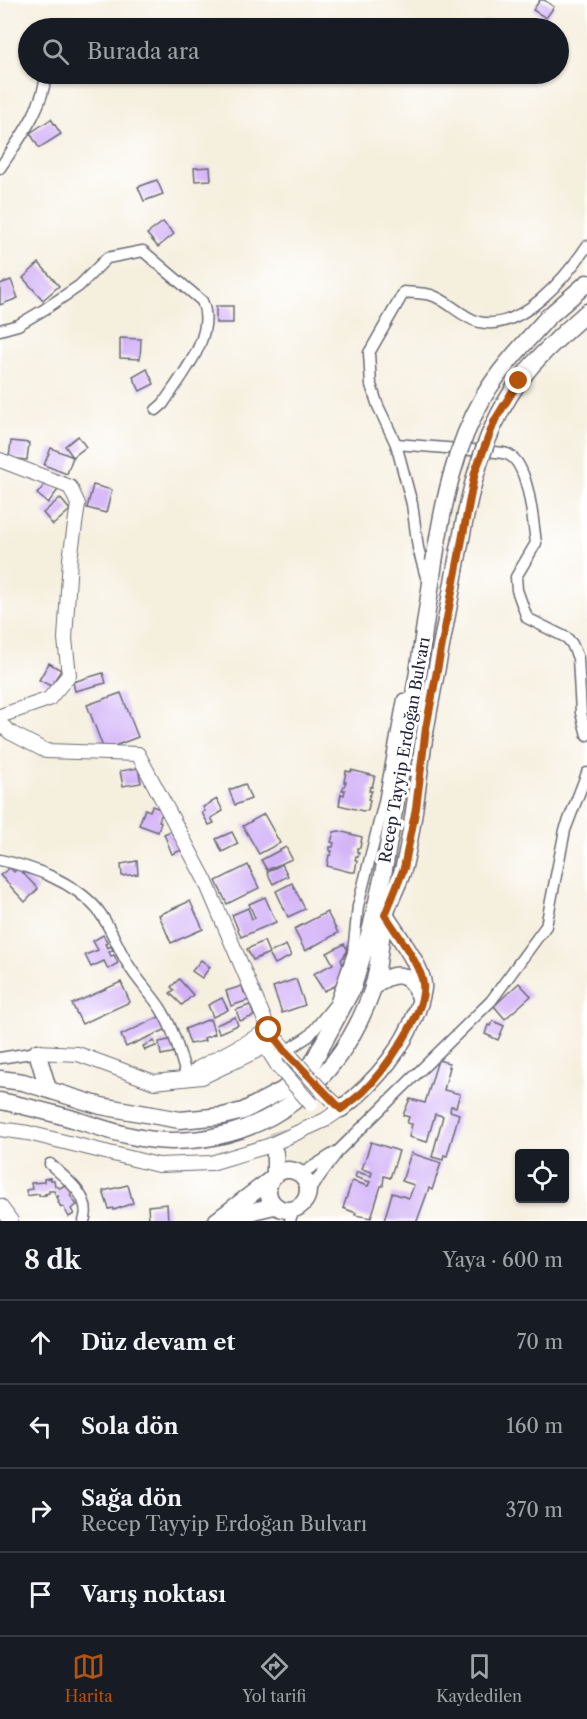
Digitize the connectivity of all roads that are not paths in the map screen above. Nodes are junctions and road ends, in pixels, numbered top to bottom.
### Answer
1 (44, 84) edge
2 (0, 168) edge
3 (587, 246) edge
4 (587, 283) edge
5 (587, 312) edge
6 (0, 330) edge
7 (156, 410) dead end
8 (396, 444) junction
9 (0, 460) edge
10 (430, 570) junction
11 (403, 699) dead end
12 (0, 716) edge
13 (0, 724) edge
14 (587, 735) edge
15 (587, 773) edge
16 (0, 860) edge
17 (385, 915) junction
18 (373, 986) junction
19 (421, 998) junction
20 (277, 1050) junction
21 (37, 1052) junction
22 (0, 1058) edge
23 (187, 1078) junction
24 (0, 1079) edge
25 (23, 1082) junction
26 (48, 1089) junction
27 (0, 1101) edge
28 (341, 1109) junction
29 (325, 1120) junction
30 (0, 1129) edge
31 (28, 1133) junction
32 (0, 1135) edge
33 (339, 1150) junction
34 (279, 1151) tunnel mouth
35 (50, 1164) dead end
36 (284, 1174) junction
37 (309, 1191) junction
38 (0, 1206) edge
39 (274, 1206) junction
40 (292, 1215) edge
41 (11, 1221) edge
42 (84, 1221) edge
43 (216, 1221) edge
44 (233, 1221) edge

1 - 2 street
3 - 8 street
4 - 10 main road, Recep Tayyip Erdoğan Bulvarı, bridge
5 - 17 main road, Recep Tayyip Erdoğan Bulvarı, bridge
6 - 7 street
8 - 10 street
8 - 14 street
9 - 12 street
10 - 26 main road, Recep Tayyip Erdoğan Bulvarı
11 - 20 street
13 - 20 street
15 - 33 street
16 - 23 street
17 - 18 main road, Recep Tayyip Erdoğan Bulvarı
17 - 19 main road
18 - 19 main road
18 - 27 main road, Recep Tayyip Erdoğan Bulvarı
19 - 28 main road
20 - 23 street
20 - 28 street, bridge
20 - 29 street, bridge
21 - 22 street
21 - 23 street
21 - 25 main road
21 - 26 main road
24 - 25 main road, Recep Tayyip Erdoğan Bulvarı
25 - 26 main road, Recep Tayyip Erdoğan Bulvarı
28 - 29 street
29 - 31 street
30 - 31 street
31 - 32 street
33 - 36 street
33 - 37 street
34 - 36 main road
35 - 42 street
36 - 37 main road
36 - 39 main road
36 - 43 main road
37 - 40 main road
38 - 41 street
39 - 40 main road
39 - 44 main road

